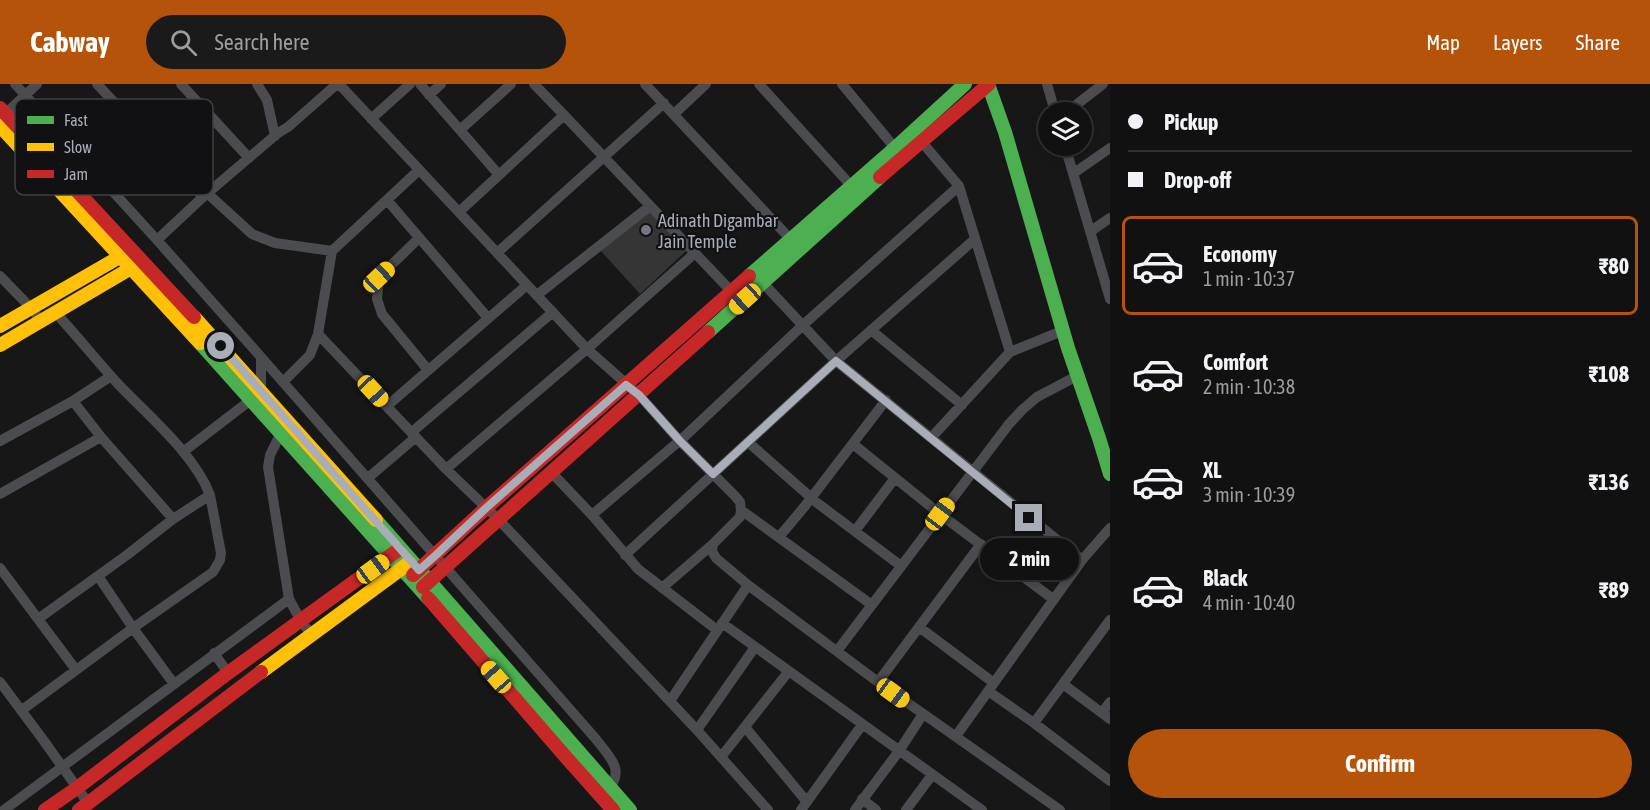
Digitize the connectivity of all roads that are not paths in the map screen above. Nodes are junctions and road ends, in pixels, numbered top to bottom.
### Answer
1 (15, 84) edge
2 (37, 84) edge
3 (97, 84) edge
4 (181, 84) edge
5 (257, 84) edge
6 (338, 84) edge
7 (410, 84) edge
8 (420, 84) edge
9 (441, 84) edge
10 (511, 84) edge
11 (534, 84) edge
12 (645, 84) edge
13 (706, 84) edge
14 (759, 84) edge
15 (965, 84) edge
16 (988, 84) edge
17 (1047, 84) edge
18 (1103, 84) edge
19 (849, 86) edge
20 (26, 94) junction
21 (429, 95) junction
22 (20, 99) edge
23 (30, 99) edge
24 (112, 99) edge
25 (195, 99) edge
26 (1052, 102) edge
27 (1080, 102) edge
28 (664, 103) junction
29 (15, 104) edge
30 (674, 114) junction
31 (564, 115) junction
32 (1, 116) edge
33 (371, 118) junction
34 (213, 119) edge
35 (460, 130) junction
36 (15, 131) edge
37 (281, 132) junction
38 (921, 141) junction
39 (895, 148) junction
40 (1110, 148) edge
41 (1068, 156) edge
42 (604, 157) junction
43 (249, 158) junction
44 (419, 170) junction
45 (1074, 173) junction
46 (499, 175) junction
47 (959, 186) junction
48 (213, 188) edge
49 (856, 190) junction
50 (74, 195) edge
51 (117, 195) edge
52 (205, 195) joint
53 (387, 200) junction
54 (650, 206) junction
55 (459, 212) junction
56 (1110, 218) edge
57 (1091, 231) junction
58 (419, 238) junction
59 (975, 239) junction
60 (157, 240) junction
61 (795, 244) junction
62 (332, 251) junction
63 (128, 253) junction
64 (497, 253) junction
65 (695, 253) junction
66 (137, 264) junction
67 (0, 276) edge
68 (763, 283) junction
69 (1108, 283) edge
70 (527, 285) junction
71 (731, 291) junction
72 (537, 295) junction
73 (1110, 299) edge
74 (31, 308) junction
75 (55, 312) junction
76 (553, 312) junction
77 (488, 318) junction
78 (41, 321) junction
79 (803, 325) junction
80 (0, 326) edge
81 (871, 330) junction
82 (1062, 331) junction
83 (318, 334) junction
84 (0, 345) edge
85 (587, 349) junction
86 (1010, 352) junction
87 (265, 361) junction
88 (836, 361) junction
89 (428, 370) junction
90 (111, 376) junction
91 (1077, 376) junction
92 (280, 378) junction
93 (626, 385) junction
94 (256, 395) junction
95 (639, 395) junction
96 (886, 400) junction
97 (73, 401) junction
98 (962, 405) junction
99 (387, 406) junction
100 (281, 433) junction
101 (414, 434) junction
102 (100, 437) junction
103 (931, 438) junction
104 (1106, 440) edge
105 (0, 441) edge
106 (680, 441) junction
107 (748, 442) junction
108 (853, 444) junction
109 (183, 452) junction
110 (446, 469) junction
111 (972, 472) junction
112 (552, 473) junction
113 (713, 474) junction
114 (1110, 474) edge
115 (368, 478) junction
116 (896, 478) junction
117 (0, 494) edge
118 (210, 495) junction
119 (811, 498) junction
120 (486, 508) junction
121 (741, 510) junction
122 (940, 514) junction
123 (592, 515) junction
124 (173, 519) junction
125 (498, 519) junction
126 (1110, 528) edge
127 (855, 531) junction
128 (779, 537) junction
129 (713, 544) junction
130 (981, 544) junction
131 (396, 552) junction
132 (436, 555) junction
133 (625, 555) junction
134 (1082, 560) junction
135 (901, 566) junction
136 (446, 567) junction
137 (0, 568) edge
138 (411, 569) junction
139 (98, 576) junction
140 (10, 582) junction
141 (425, 585) junction
142 (748, 585) junction
143 (662, 588) junction
144 (0, 589) edge
145 (289, 599) junction
146 (1053, 599) junction
147 (872, 604) junction
148 (38, 619) junction
149 (1110, 620) edge
150 (301, 621) junction
151 (720, 626) junction
152 (919, 627) junction
153 (133, 628) junction
154 (311, 634) junction
155 (755, 647) junction
156 (837, 651) junction
157 (214, 654) junction
158 (76, 670) junction
159 (789, 671) junction
160 (228, 673) junction
161 (0, 682) edge
162 (878, 682) junction
163 (174, 684) junction
164 (1063, 684) junction
165 (991, 687) junction
166 (670, 702) junction
167 (1110, 702) edge
168 (22, 710) junction
169 (923, 714) junction
170 (1106, 716) edge
171 (1034, 723) junction
172 (862, 725) junction
173 (745, 727) junction
174 (697, 730) junction
175 (956, 736) junction
176 (898, 751) junction
177 (721, 757) junction
178 (62, 767) junction
179 (932, 775) junction
180 (1110, 781) edge
181 (77, 788) junction
182 (610, 799) edge
183 (862, 800) junction
184 (966, 805) edge
185 (804, 806) edge
186 (83, 807) edge
187 (4, 810) edge
188 (45, 810) edge
189 (630, 810) edge
190 (768, 810) edge
191 (855, 810) edge
192 (876, 810) edge
193 (906, 810) edge
194 (982, 810) edge
195 (1060, 810) edge

1 - 20 street
2 - 20 street
3 - 24 street
4 - 25 street
5 - 37 street
6 - 33 street
6 - 37 street
7 - 33 street
8 - 21 street
9 - 21 street
10 - 35 street
11 - 31 street
12 - 28 street
13 - 30 street
14 - 49 street
15 - 39 street
16 - 38 street
16 - 82 street
17 - 26 street
18 - 27 street
19 - 39 street
20 - 22 street
20 - 23 street
21 - 35 street
28 - 30 street
28 - 42 street
29 - 32 street
30 - 61 street
31 - 42 street
31 - 46 street
32 - 36 street
33 - 44 street
34 - 43 street
35 - 46 street
37 - 43 street
38 - 47 street
38 - 49 street
39 - 49 street
40 - 45 street
41 - 45 street
42 - 54 street
42 - 64 street
43 - 48 street
44 - 53 street
44 - 55 street
45 - 57 street
46 - 55 street
47 - 59 street
47 - 79 street
49 - 61 street
50 - 63 street
51 - 60 street
52 - 60 street
52 - 62 street
53 - 58 street
53 - 62 street
54 - 65 street
54 - 72 street
55 - 64 street
56 - 57 street
57 - 69 street
58 - 77 street
58 - 89 street
59 - 81 street
59 - 86 street
60 - 87 street
61 - 68 street
61 - 71 street
62 - 83 street
63 - 66 street
63 - 74 street
64 - 70 street
65 - 71 street
65 - 85 street
66 - 75 street
66 - 94 street
67 - 74 street
68 - 79 street
68 - 95 street
69 - 73 street
70 - 72 street
70 - 77 street
71 - 93 street
72 - 76 street
74 - 78 street
74 - 80 street
75 - 78 street
75 - 90 street
76 - 85 street
76 - 101 street
77 - 89 street
78 - 84 street
79 - 88 street
79 - 106 street
81 - 88 street
81 - 98 street
82 - 86 street
82 - 91 street
83 - 92 street
83 - 99 street
85 - 93 street
85 - 110 street
86 - 98 street
87 - 92 street
87 - 94 street
88 - 96 street
88 - 107 street
89 - 99 street
90 - 97 street
90 - 109 street
91 - 104 street
91 - 111 street
92 - 115 street
93 - 95 street
93 - 120 street
94 - 100 street
94 - 109 street
94 - 131 street
95 - 106 street
95 - 112 street
96 - 103 street
96 - 108 street
97 - 102 street
97 - 105 street
98 - 103 street
99 - 101 street
100 - 131 street
100 - 145 street
101 - 110 street
101 - 115 street
102 - 117 street
102 - 124 street
103 - 111 street
104 - 114 street
106 - 113 street
106 - 123 street
107 - 113 street
107 - 119 street
108 - 116 street
108 - 119 street
109 - 118 street
110 - 120 street
111 - 122 street
111 - 134 street
112 - 123 street
112 - 125 street
113 - 121 street
113 - 133 street
115 - 132 street
116 - 122 street
116 - 127 street
118 - 124 street
118 - 153 street
119 - 127 street
119 - 128 street
120 - 125 street
120 - 132 street
121 - 128 street
121 - 129 street
122 - 130 street
122 - 135 street
123 - 133 street
124 - 139 street
125 - 136 street
125 - 166 street
126 - 134 street
127 - 135 street
128 - 147 street
129 - 142 street
129 - 143 street
130 - 146 street
130 - 152 street
131 - 138 street
131 - 150 street
132 - 136 street
132 - 138 street
133 - 143 street
134 - 146 street
135 - 147 street
136 - 141 street
136 - 182 street
137 - 140 street
138 - 141 street
138 - 154 street
139 - 148 street
139 - 153 street
140 - 144 street
140 - 148 street
141 - 182 street
142 - 151 street
142 - 156 street
143 - 151 street
145 - 150 street
145 - 157 street
146 - 165 street
147 - 156 street
148 - 158 street
149 - 164 street
150 - 154 street
150 - 160 street
151 - 155 street
151 - 166 street
152 - 162 street
152 - 165 street
153 - 158 street
153 - 163 street
154 - 186 street
155 - 159 street
155 - 174 street
156 - 162 street
157 - 160 street
157 - 163 street
158 - 168 street
159 - 172 street
159 - 173 street
160 - 181 street
161 - 168 street
162 - 169 street
163 - 178 street
164 - 170 street
164 - 171 street
165 - 171 street
165 - 175 street
166 - 174 street
167 - 170 street
168 - 178 street
169 - 175 street
169 - 176 street
171 - 180 street
172 - 176 street
172 - 185 street
173 - 177 street
173 - 185 street
174 - 177 street
175 - 195 street
176 - 179 street
176 - 183 street
177 - 190 street
178 - 181 street
178 - 187 street
179 - 184 street
179 - 193 street
181 - 186 street
181 - 188 street
182 - 189 street
183 - 191 street
183 - 192 street
184 - 194 street

